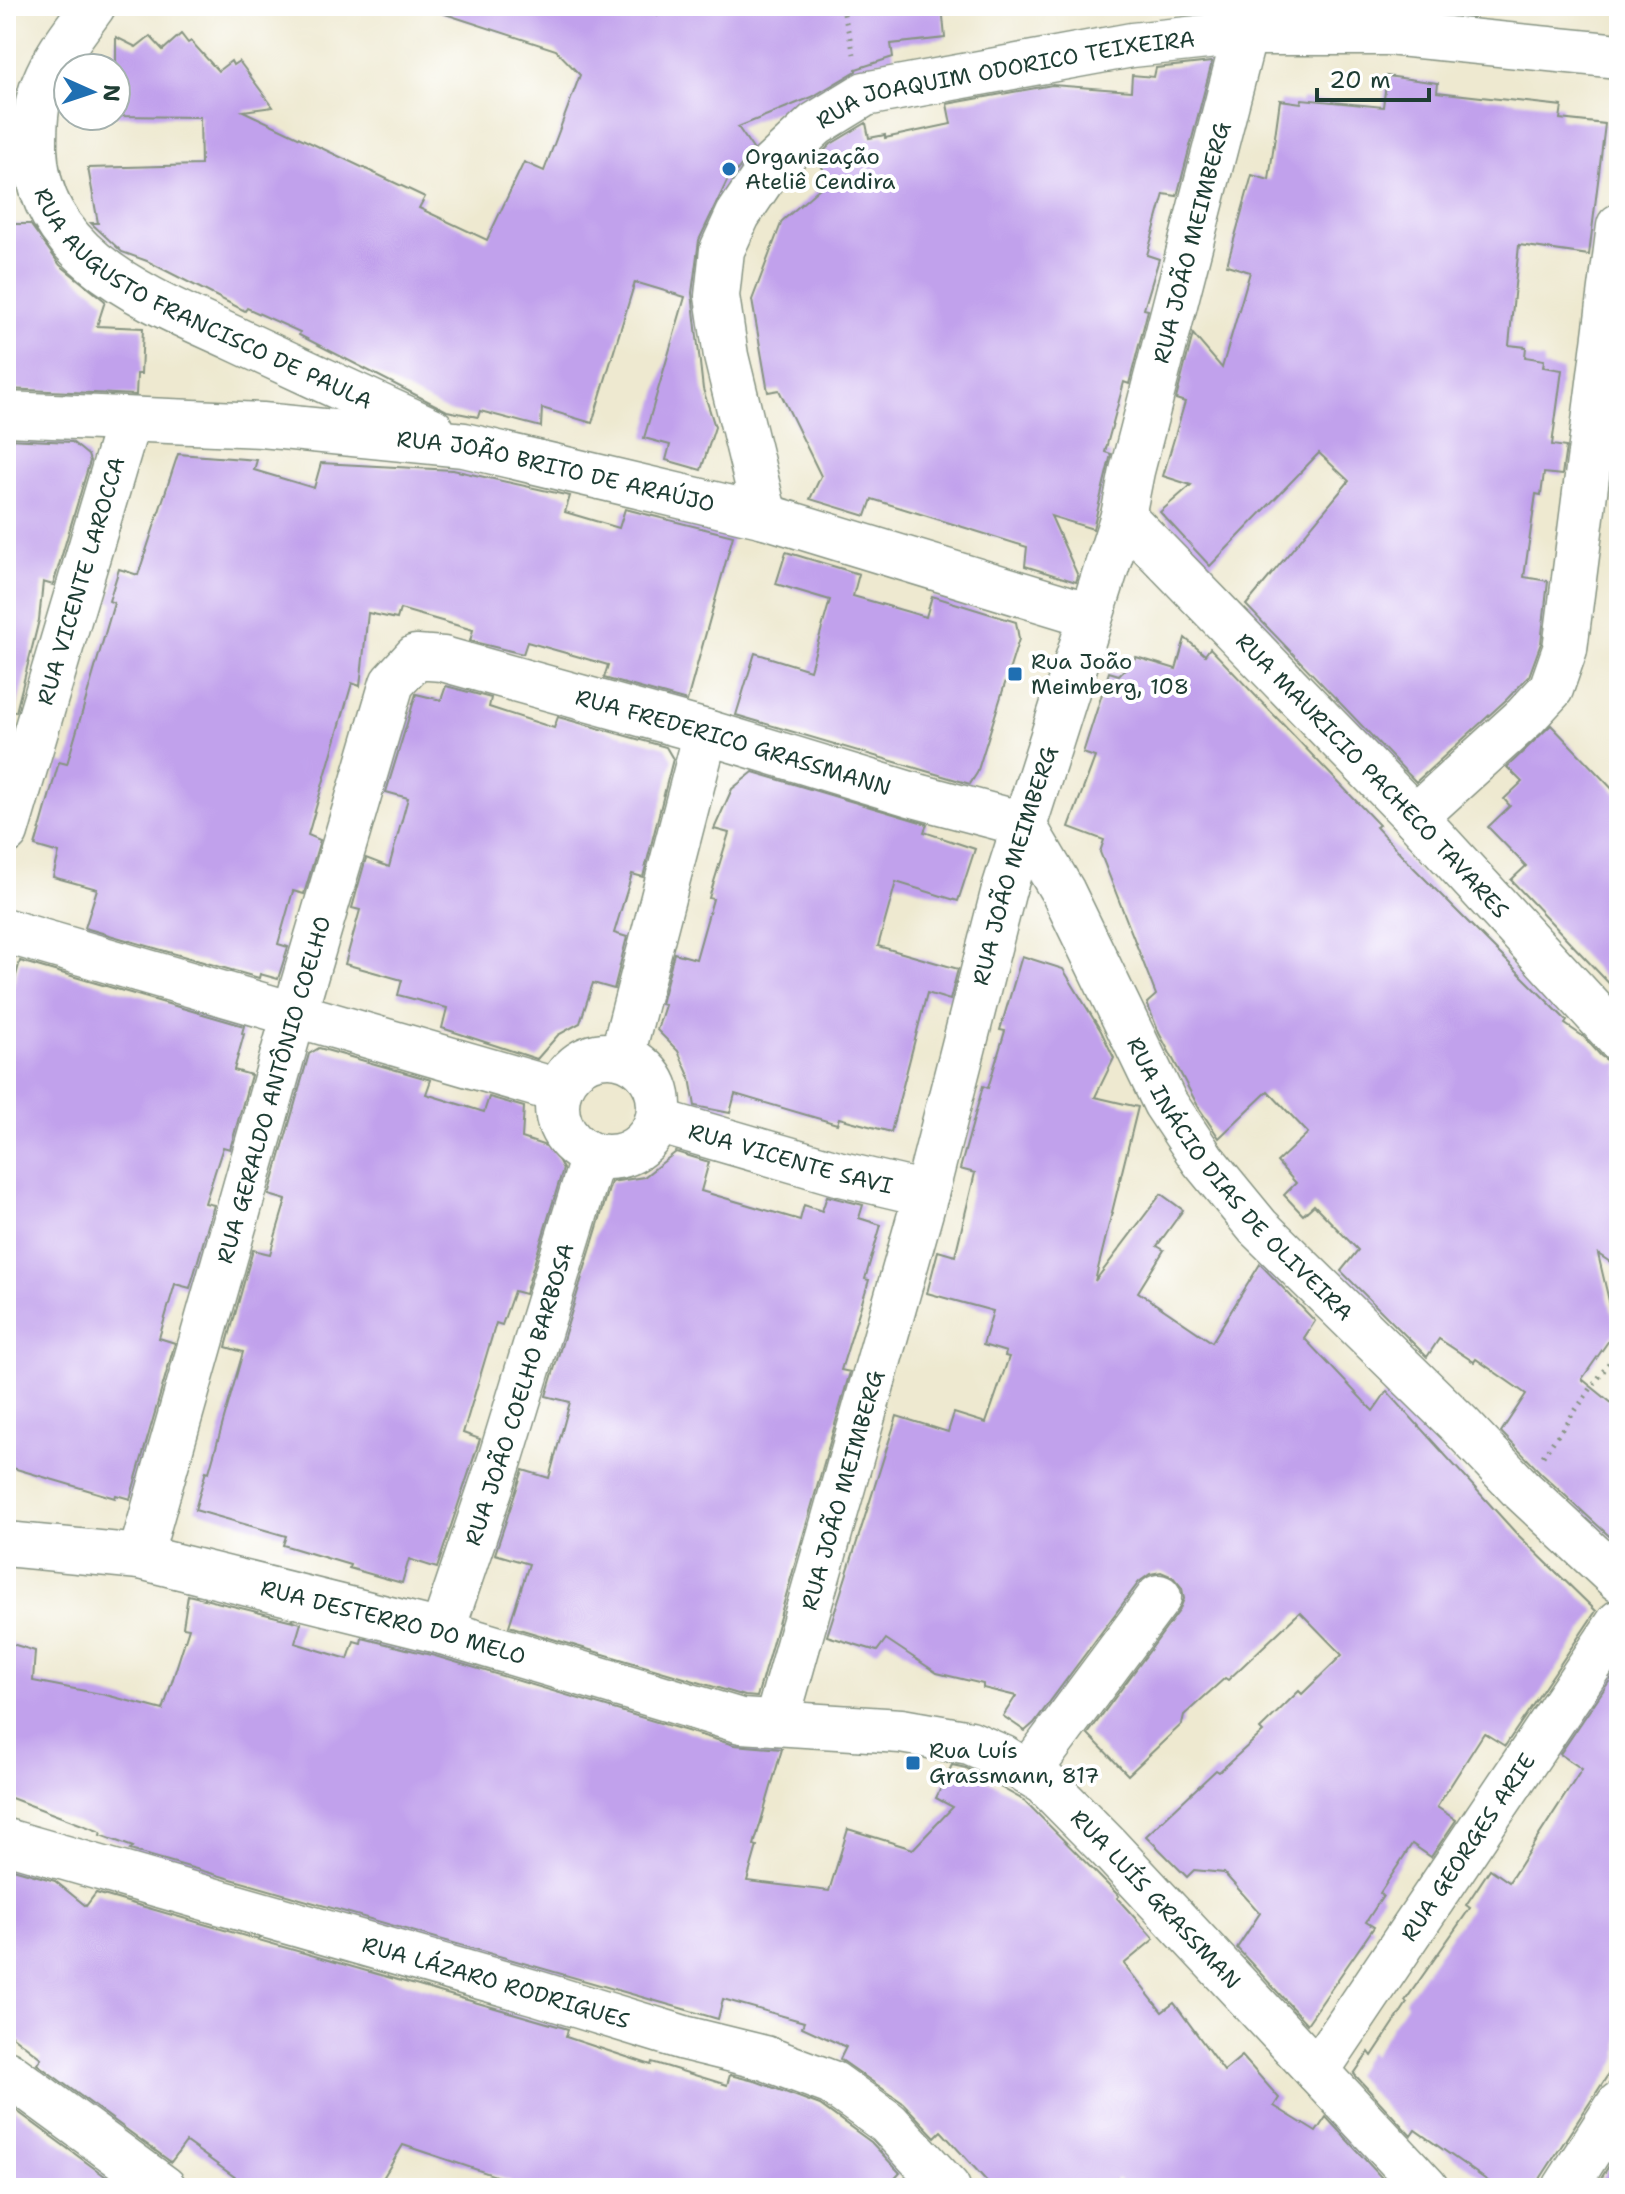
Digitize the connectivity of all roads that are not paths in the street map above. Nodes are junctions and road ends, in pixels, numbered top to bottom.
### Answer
1 (93, 6) edge
2 (1247, 19) edge
3 (1391, 20) edge
4 (1619, 56) edge
5 (1619, 226) edge
6 (6, 414) edge
7 (128, 421) junction
8 (464, 445) junction
9 (765, 516) junction
10 (1123, 516) junction
11 (1090, 615) junction
12 (443, 659) joint
13 (706, 732) junction
14 (1415, 817) junction
15 (1023, 824) junction
16 (6, 832) edge
17 (6, 931) edge
18 (294, 1015) junction
19 (1619, 1039) edge
20 (622, 1056) junction
21 (559, 1091) junction
22 (658, 1121) junction
23 (593, 1156) junction
24 (926, 1194) junction
25 (6, 1544) edge
26 (140, 1557) junction
27 (1619, 1580) edge
28 (1159, 1597) dead end
29 (1619, 1622) edge
30 (442, 1632) junction
31 (776, 1723) junction
32 (1028, 1773) junction
33 (6, 1841) edge
34 (1317, 2071) junction
35 (6, 2072) edge
36 (1619, 2104) edge
37 (164, 2188) edge
38 (948, 2188) edge
39 (1426, 2188) edge
40 (1565, 2188) edge

1 - 8 street, RUA AUGUSTO FRANCISCO DE PAULA
2 - 3 street, RUA JOAQUIM ODORICO TEIXEIRA
2 - 9 street, RUA JOAQUIM ODORICO TEIXEIRA
2 - 10 street, RUA JOÃO MEIMBERG
3 - 4 street, RUA JOAQUIM ODORICO TEIXEIRA
5 - 14 street
6 - 7 street, RUA JOÃO BRITO DE ARAÚJO
7 - 8 street, RUA JOÃO BRITO DE ARAÚJO
7 - 16 street, RUA VICENTE LAROCCA
8 - 9 street, RUA JOÃO BRITO DE ARAÚJO
9 - 11 street, RUA JOÃO BRITO DE ARAÚJO
10 - 11 street, RUA JOÃO MEIMBERG
10 - 14 street, RUA MAURICIO PACHECO TAVARES
11 - 15 street, RUA JOÃO MEIMBERG
12 - 13 street, RUA FREDERICO GRASSMANN
12 - 18 street, RUA GERALDO ANTÔNIO COELHO
13 - 15 street, RUA FREDERICO GRASSMANN
13 - 20 street
14 - 19 street, RUA MAURICIO PACHECO TAVARES
15 - 24 street, RUA JOÃO MEIMBERG
15 - 27 street, RUA INÁCIO DIAS DE OLIVEIRA
17 - 18 street
18 - 21 street
18 - 26 street, RUA GERALDO ANTÔNIO COELHO
20 - 21 street
20 - 22 street
21 - 23 street
22 - 23 street
22 - 24 street, RUA VICENTE SAVI
23 - 30 street, RUA JOÃO COELHO BARBOSA
24 - 31 street, RUA JOÃO MEIMBERG
25 - 26 street, RUA DESTERRO DO MELO
26 - 30 street, RUA DESTERRO DO MELO
28 - 32 street
29 - 34 street, RUA GEORGES ARIE
30 - 31 street, RUA DESTERRO DO MELO
31 - 32 street, RUA LUÍS GRASSMAN
32 - 34 street, RUA LUÍS GRASSMAN
33 - 38 street, RUA LÁZARO RODRIGUES
34 - 39 street, RUA LUÍS GRASSMAN
35 - 37 street
36 - 40 street

